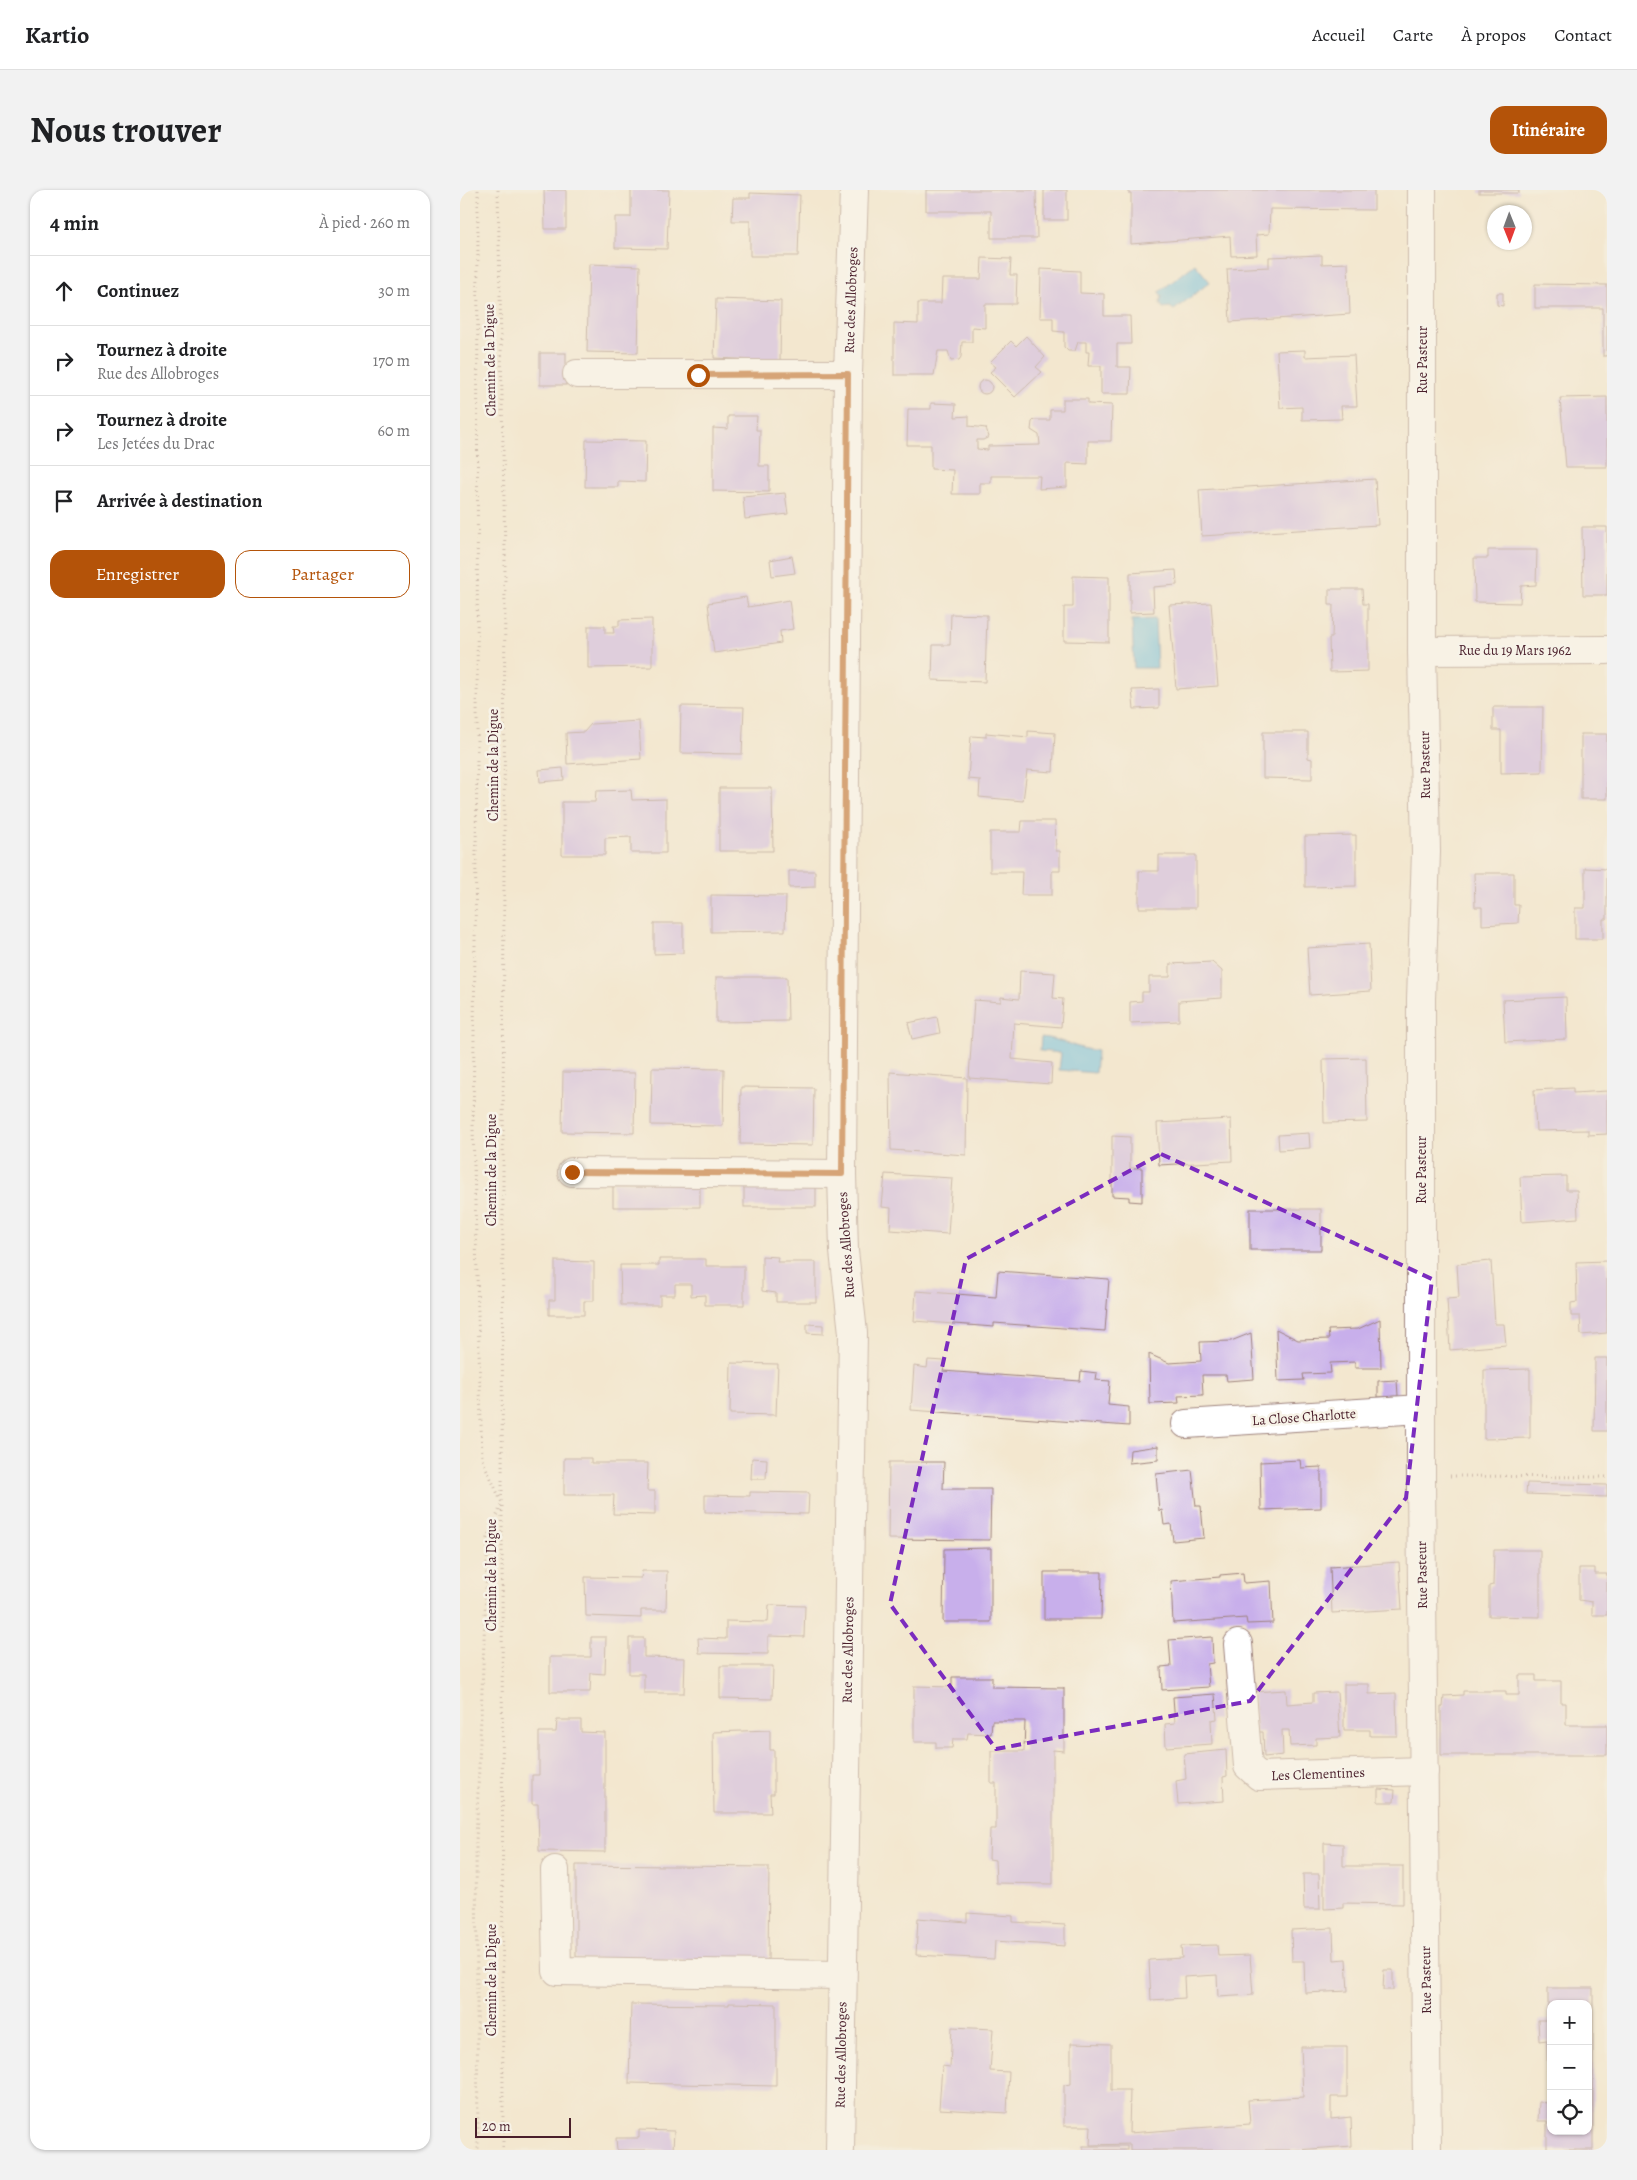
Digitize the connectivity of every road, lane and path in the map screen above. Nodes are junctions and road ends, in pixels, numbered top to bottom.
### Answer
1 (478, 190) edge
2 (498, 190) edge
3 (854, 190) edge
4 (1422, 190) edge
5 (577, 374) dead end
6 (848, 374) junction
7 (1607, 650) edge
8 (1422, 651) junction
9 (572, 1172) dead end
10 (842, 1174) junction
11 (1421, 1409) junction
12 (1186, 1424) dead end
13 (1443, 1476) dead end
14 (1607, 1477) edge
15 (502, 1503) junction
16 (1238, 1644) dead end
17 (1424, 1771) junction
18 (555, 1870) dead end
19 (842, 1975) junction
20 (478, 2150) edge
21 (503, 2150) edge
22 (840, 2150) edge
23 (1427, 2150) edge

1 - 15 path
2 - 15 path, Chemin de la Digue
3 - 6 street, Rue des Allobroges
4 - 8 street, Rue Pasteur
5 - 6 street
6 - 10 street, Rue des Allobroges
7 - 8 street, Rue du 19 Mars 1962
8 - 11 street, Rue Pasteur
9 - 10 street
10 - 19 street, Rue des Allobroges
11 - 12 street, La Close Charlotte
11 - 17 street, Rue Pasteur
13 - 14 path
15 - 20 path
15 - 21 path, Chemin de la Digue
16 - 17 street, Les Clementines
17 - 23 street, Rue Pasteur
18 - 19 street
19 - 22 street, Rue des Allobroges

